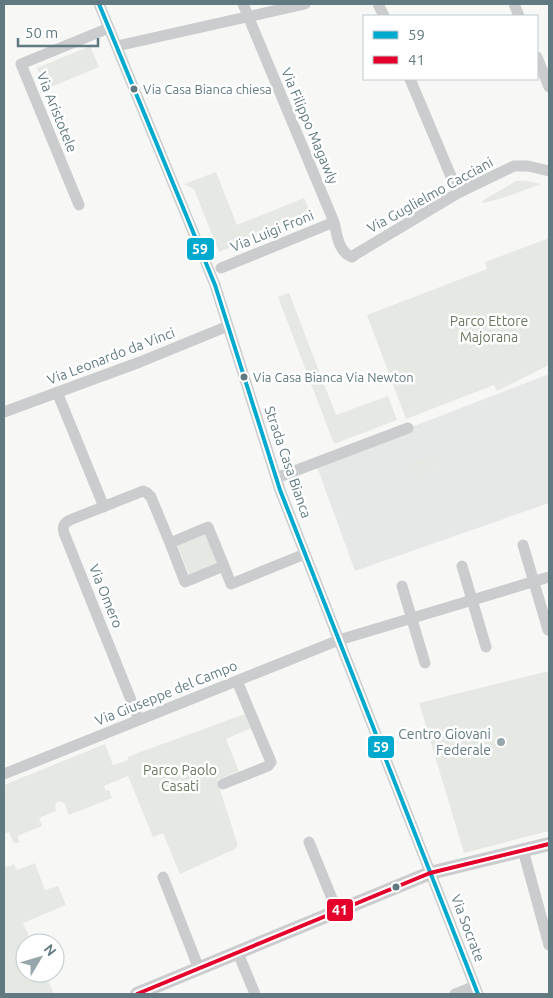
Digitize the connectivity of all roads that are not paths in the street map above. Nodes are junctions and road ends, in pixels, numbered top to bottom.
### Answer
1 (99, 4) edge
2 (243, 4) edge
3 (306, 4) edge
4 (248, 16) junction
5 (109, 28) junction
6 (117, 46) junction
7 (538, 60) edge
8 (410, 80) edge
9 (549, 87) edge
10 (549, 171) edge
11 (458, 193) junction
12 (79, 205) dead end
13 (334, 222) junction
14 (341, 248) joint
15 (221, 268) dead end
16 (228, 326) junction
17 (58, 392) junction
18 (4, 412) edge
19 (408, 428) dead end
20 (276, 478) junction
21 (104, 506) junction
22 (170, 543) junction
23 (523, 545) dead end
24 (305, 554) junction
25 (224, 566) junction
26 (462, 566) dead end
27 (549, 578) edge
28 (534, 582) junction
29 (402, 586) dead end
30 (473, 600) junction
31 (411, 618) junction
32 (548, 630) edge
33 (339, 640) junction
34 (486, 647) dead end
35 (425, 663) dead end
36 (237, 681) junction
37 (139, 720) junction
38 (4, 774) edge
39 (223, 784) dead end
40 (309, 842) dead end
41 (549, 844) edge
42 (523, 850) junction
43 (430, 873) junction
44 (163, 877) dead end
45 (337, 911) junction
46 (549, 945) edge
47 (238, 953) junction
48 (198, 969) junction
49 (476, 990) edge
50 (137, 994) edge
51 (255, 994) edge
52 (455, 994) edge

1 - 5 street, Strada Casa Bianca
2 - 4 street, Via Filippo Magawly
3 - 4 street
4 - 6 street
4 - 13 street, Via Filippo Magawly
5 - 6 street, Strada Casa Bianca
5 - 12 street, Via Aristotele
6 - 16 street, Strada Casa Bianca
7 - 9 street
8 - 11 street
10 - 11 street, Via Guglielmo Cacciani
11 - 14 street, Via Guglielmo Cacciani
13 - 14 street, Via Filippo Magawly
13 - 15 street, Via Luigi Froni
16 - 17 street, Via Leonardo da Vinci
16 - 20 street, Strada Casa Bianca
17 - 18 street, Via Leonardo da Vinci
17 - 21 street
19 - 20 street
20 - 24 street, Strada Casa Bianca
21 - 22 street, Via Omero
21 - 37 street, Via Omero
22 - 25 street
22 - 25 street
23 - 28 street
24 - 25 street
24 - 33 street, Strada Casa Bianca
26 - 30 street
27 - 28 street, Via Giuseppe del Campo
28 - 30 street, Via Giuseppe del Campo
28 - 32 street
29 - 31 street
30 - 31 street, Via Giuseppe del Campo
30 - 34 street
31 - 33 street, Via Giuseppe del Campo
31 - 35 street
33 - 36 street, Via Giuseppe del Campo
33 - 43 street, Strada Casa Bianca
36 - 37 street, Via Giuseppe del Campo
36 - 39 street
37 - 38 street, Via Giuseppe del Campo
40 - 45 street
41 - 42 street
42 - 43 street
42 - 46 street
43 - 45 street
43 - 49 street, Via Socrate
44 - 48 street
45 - 47 street
47 - 48 street
47 - 51 street
48 - 50 street
49 - 52 street

